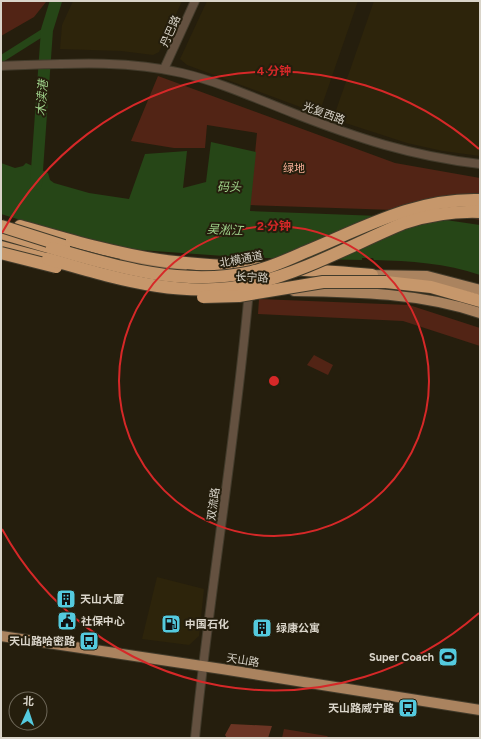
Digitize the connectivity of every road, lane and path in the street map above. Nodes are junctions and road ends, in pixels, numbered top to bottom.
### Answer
1 (195, 1) edge
2 (1, 66) edge
3 (164, 69) junction
4 (480, 164) edge
5 (480, 200) edge
6 (480, 212) edge
7 (1, 223) edge
8 (1, 233) edge
9 (1, 248) edge
10 (1, 253) edge
11 (46, 264) junction
12 (250, 273) junction
13 (372, 275) junction
14 (201, 277) junction
15 (130, 282) junction
16 (249, 290) junction
17 (480, 290) edge
18 (480, 301) edge
19 (480, 313) edge
20 (1, 636) edge
21 (203, 666) junction
22 (480, 710) edge
23 (195, 738) edge

1 - 3 street, 丹巴路
2 - 3 street, 光复西路
3 - 4 street, 光复西路
5 - 14 highway, 北横通道, bridge
6 - 15 highway, bridge
7 - 13 highway, bridge
7 - 14 highway, bridge
8 - 12 main road, 长宁路
8 - 14 highway, 北横通道, bridge
9 - 15 highway, bridge
9 - 16 main road, 长宁路
10 - 11 highway, bridge
11 - 15 highway, bridge
11 - 18 highway, bridge
12 - 13 main road, 长宁路
12 - 16 street, 双流路
13 - 17 main road, 长宁路
16 - 19 main road, 长宁路
16 - 21 street, 双流路
20 - 21 main road, 天山路
21 - 22 main road, 天山路
21 - 23 street, 双流路

